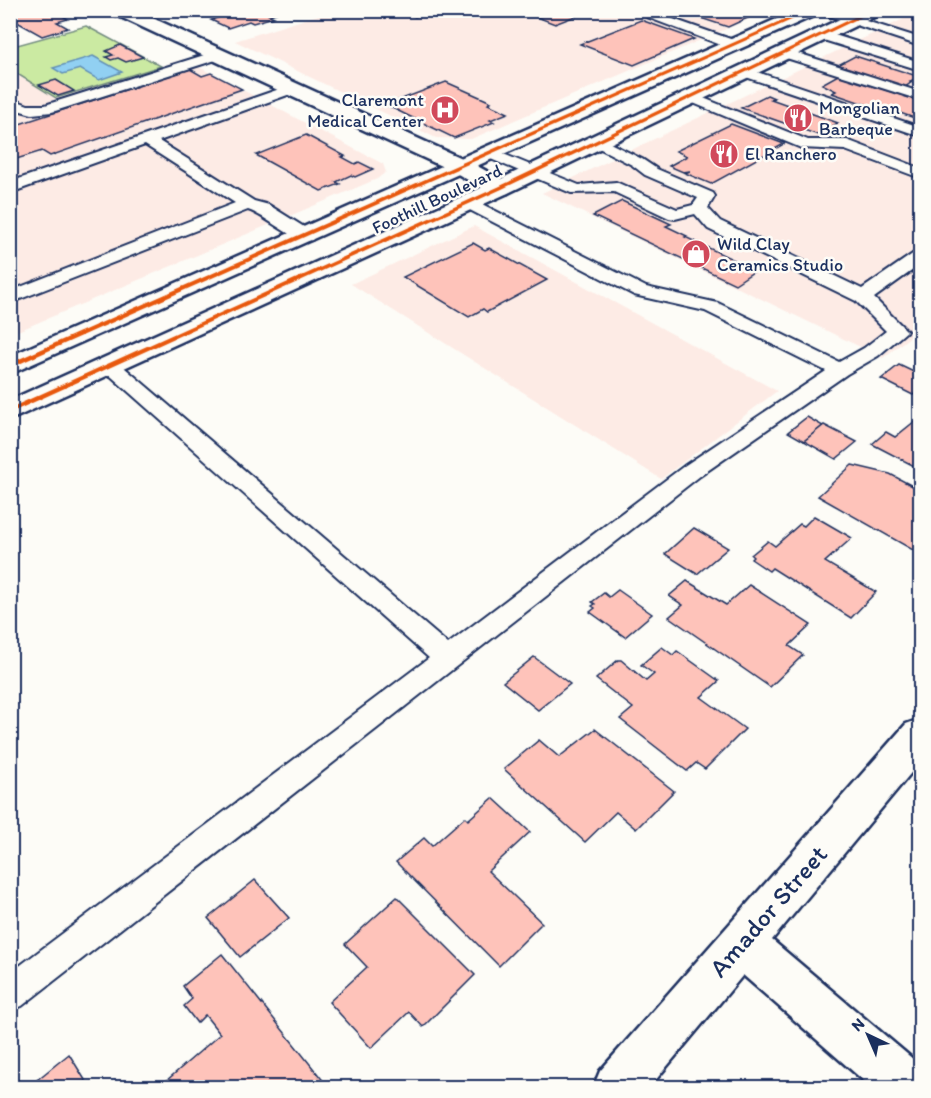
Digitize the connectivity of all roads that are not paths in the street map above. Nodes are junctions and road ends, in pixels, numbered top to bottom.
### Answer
1 (634, 10) edge
2 (812, 10) edge
3 (817, 10) edge
4 (874, 10) edge
5 (122, 11) edge
6 (852, 21) junction
7 (822, 35) junction
8 (921, 42) edge
9 (734, 45) junction
10 (921, 47) edge
11 (785, 53) junction
12 (217, 55) junction
13 (897, 59) junction
14 (921, 66) edge
15 (745, 72) junction
16 (291, 89) junction
17 (921, 96) edge
18 (691, 97) junction
19 (10, 102) edge
20 (921, 132) edge
21 (147, 140) junction
22 (598, 142) junction
23 (491, 154) junction
24 (462, 168) junction
25 (531, 173) junction
26 (921, 173) edge
27 (10, 188) edge
28 (500, 188) junction
29 (468, 203) junction
30 (249, 204) junction
31 (699, 208) junction
32 (306, 236) junction
33 (921, 257) edge
34 (864, 297) junction
35 (10, 298) edge
36 (10, 366) edge
37 (111, 366) junction
38 (840, 370) junction
39 (10, 411) edge
40 (448, 659) junction
41 (921, 735) edge
42 (741, 943) junction
43 (10, 994) edge
44 (617, 1088) edge
45 (910, 1088) edge

1 - 9 lane
2 - 9 main road, Foothill Boulevard
3 - 6 lane
4 - 6 main road, Foothill Boulevard
5 - 12 main road
6 - 7 main road, Foothill Boulevard
6 - 8 lane
7 - 11 main road, Foothill Boulevard
7 - 13 lane
9 - 23 main road, Foothill Boulevard
10 - 13 lane
11 - 15 main road, Foothill Boulevard
11 - 17 lane
12 - 16 main road
12 - 19 lane
13 - 14 lane
15 - 18 main road, Foothill Boulevard
15 - 20 lane
16 - 21 lane
16 - 24 main road
18 - 22 main road, Foothill Boulevard
18 - 26 lane
21 - 27 lane
21 - 30 lane
22 - 25 main road, Foothill Boulevard
22 - 31 lane
23 - 24 main road, Foothill Boulevard
23 - 25 lane
24 - 28 main road
24 - 32 main road, Foothill Boulevard
25 - 28 main road, Foothill Boulevard
25 - 31 lane
28 - 29 main road, Foothill Boulevard
29 - 37 main road, Foothill Boulevard
29 - 38 lane
30 - 32 lane
30 - 35 lane
31 - 34 lane
32 - 36 main road, Foothill Boulevard
33 - 34 lane
34 - 38 lane
37 - 39 main road, Foothill Boulevard
37 - 40 lane
38 - 40 lane
40 - 43 lane
41 - 42 main road, Amador Street
42 - 44 main road, Amador Street
42 - 45 main road

